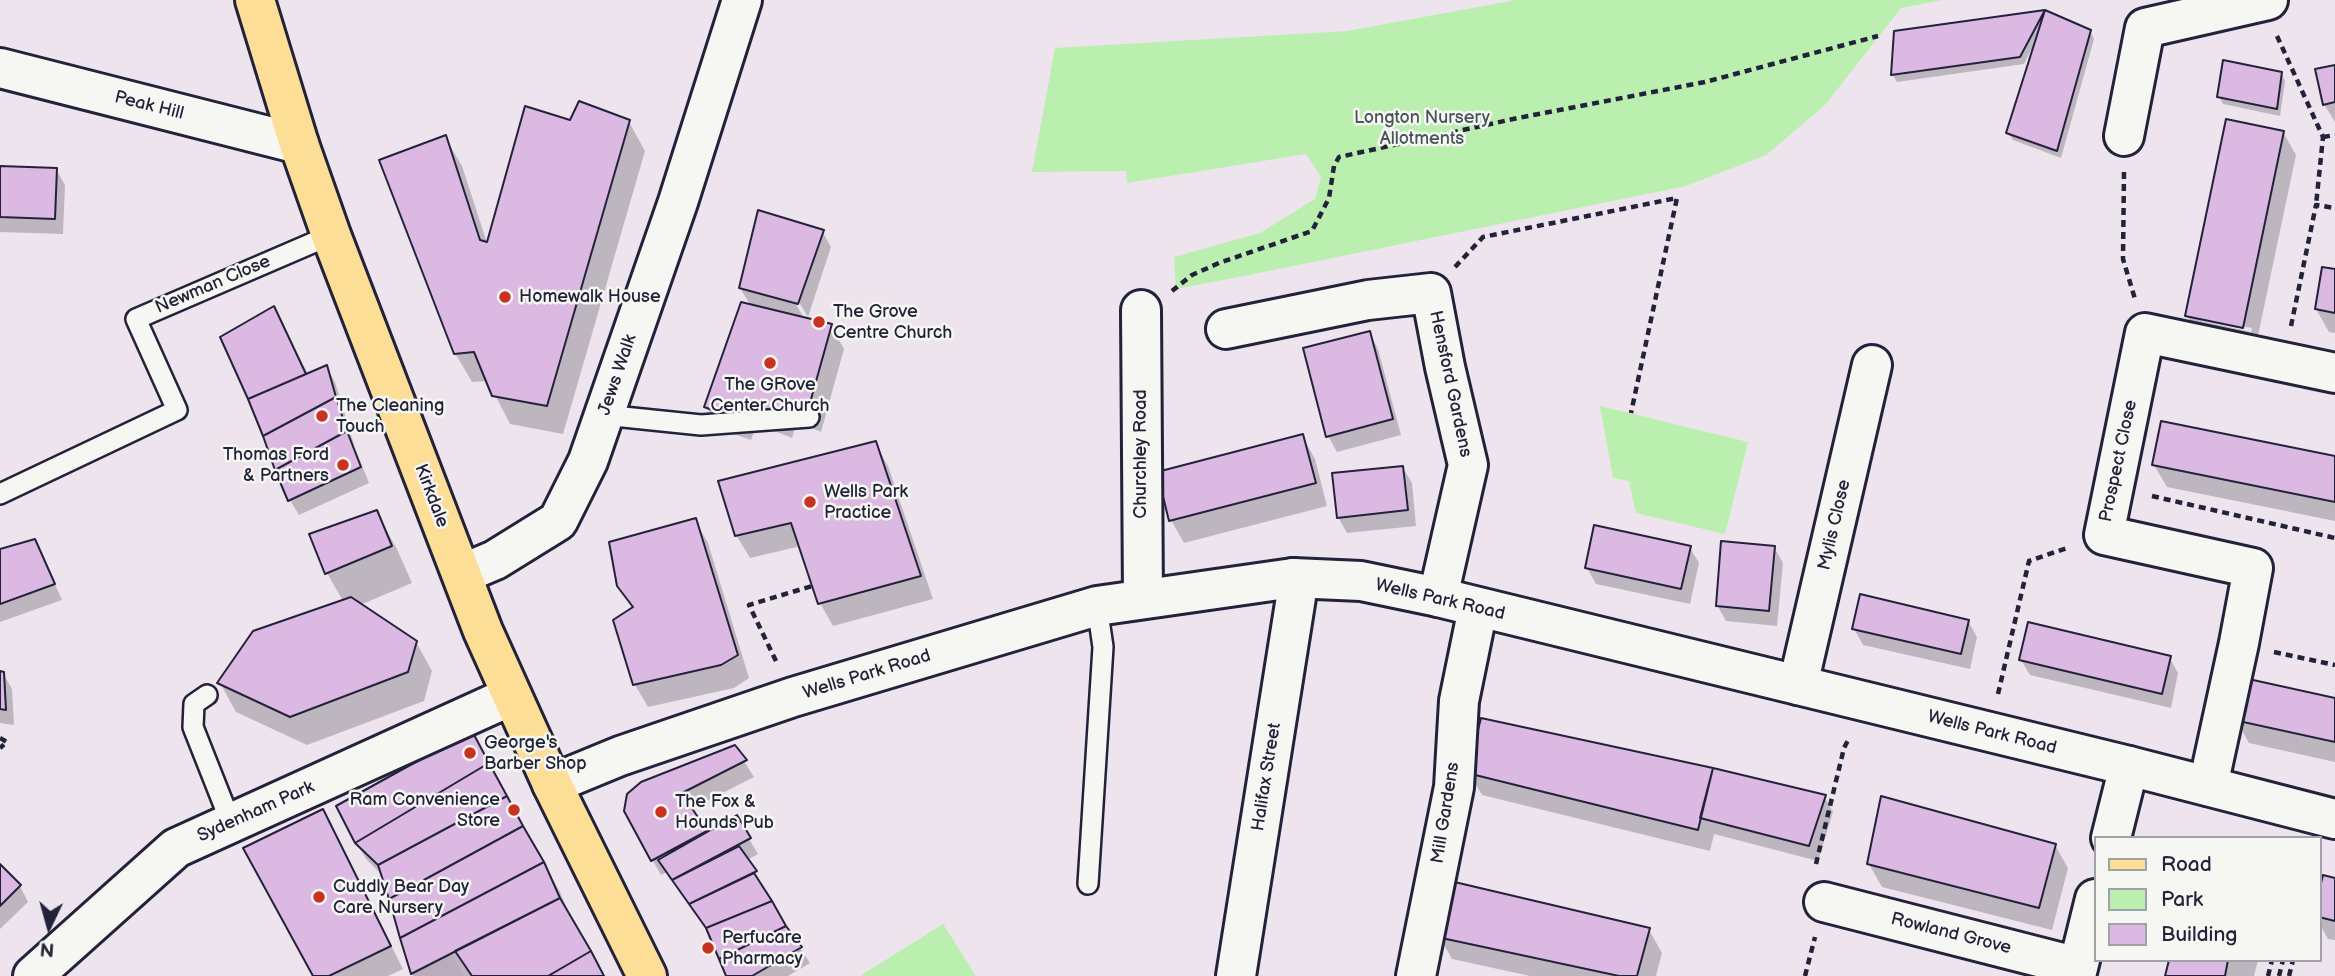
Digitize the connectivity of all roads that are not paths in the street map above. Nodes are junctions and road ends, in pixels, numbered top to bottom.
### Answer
1 (255, 0) edge
2 (741, 0) edge
3 (2265, 1) edge
4 (0, 68) edge
5 (2124, 136) road end
6 (299, 144) junction
7 (331, 235) junction
8 (1141, 310) road end
9 (1226, 329) dead end
10 (1872, 365) dead end
11 (2335, 373) edge
12 (604, 415) junction
13 (809, 417) dead end
14 (0, 494) edge
15 (462, 574) junction
16 (1293, 579) junction
17 (1438, 597) junction
18 (1143, 598) junction
19 (1097, 606) junction
20 (1478, 608) junction
21 (1798, 685) junction
22 (207, 695) dead end
23 (511, 696) junction
24 (2129, 766) junction
25 (552, 784) junction
26 (2208, 786) junction
27 (2335, 819) edge
28 (231, 823) junction
29 (2112, 836) edge
30 (1088, 884) dead end
31 (1824, 902) road end
32 (2094, 903) edge
33 (2077, 971) edge
34 (33, 976) edge
35 (647, 976) edge
36 (1236, 976) edge
37 (1416, 976) edge

1 - 6 main road, Kirkdale
2 - 12 street, Jews Walk
3 - 5 street
4 - 6 street, Peak Hill
6 - 7 main road, Kirkdale
7 - 14 lane, Newman Close
7 - 15 main road, Kirkdale
8 - 18 street, Churchley Road
9 - 17 street, Hensford Gardens
10 - 21 street, Mylis Close
11 - 26 street, Prospect Close
12 - 13 lane
12 - 15 street, Jews Walk
15 - 23 main road, Kirkdale
16 - 17 street, Wells Park Road
16 - 18 street, Wells Park Road
16 - 36 street, Halifax Street
17 - 20 street, Wells Park Road
18 - 19 street, Wells Park Road
19 - 25 street, Wells Park Road
19 - 30 lane
20 - 21 street, Wells Park Road
20 - 37 street, Mill Gardens
21 - 24 street, Wells Park Road
22 - 28 lane
23 - 25 main road, Kirkdale
23 - 28 street, Sydenham Park
24 - 26 street, Wells Park Road
24 - 29 street
25 - 35 main road, Kirkdale
26 - 27 street, Wells Park Road
28 - 34 street, Sydenham Park
31 - 33 street, Rowland Grove
32 - 33 street

